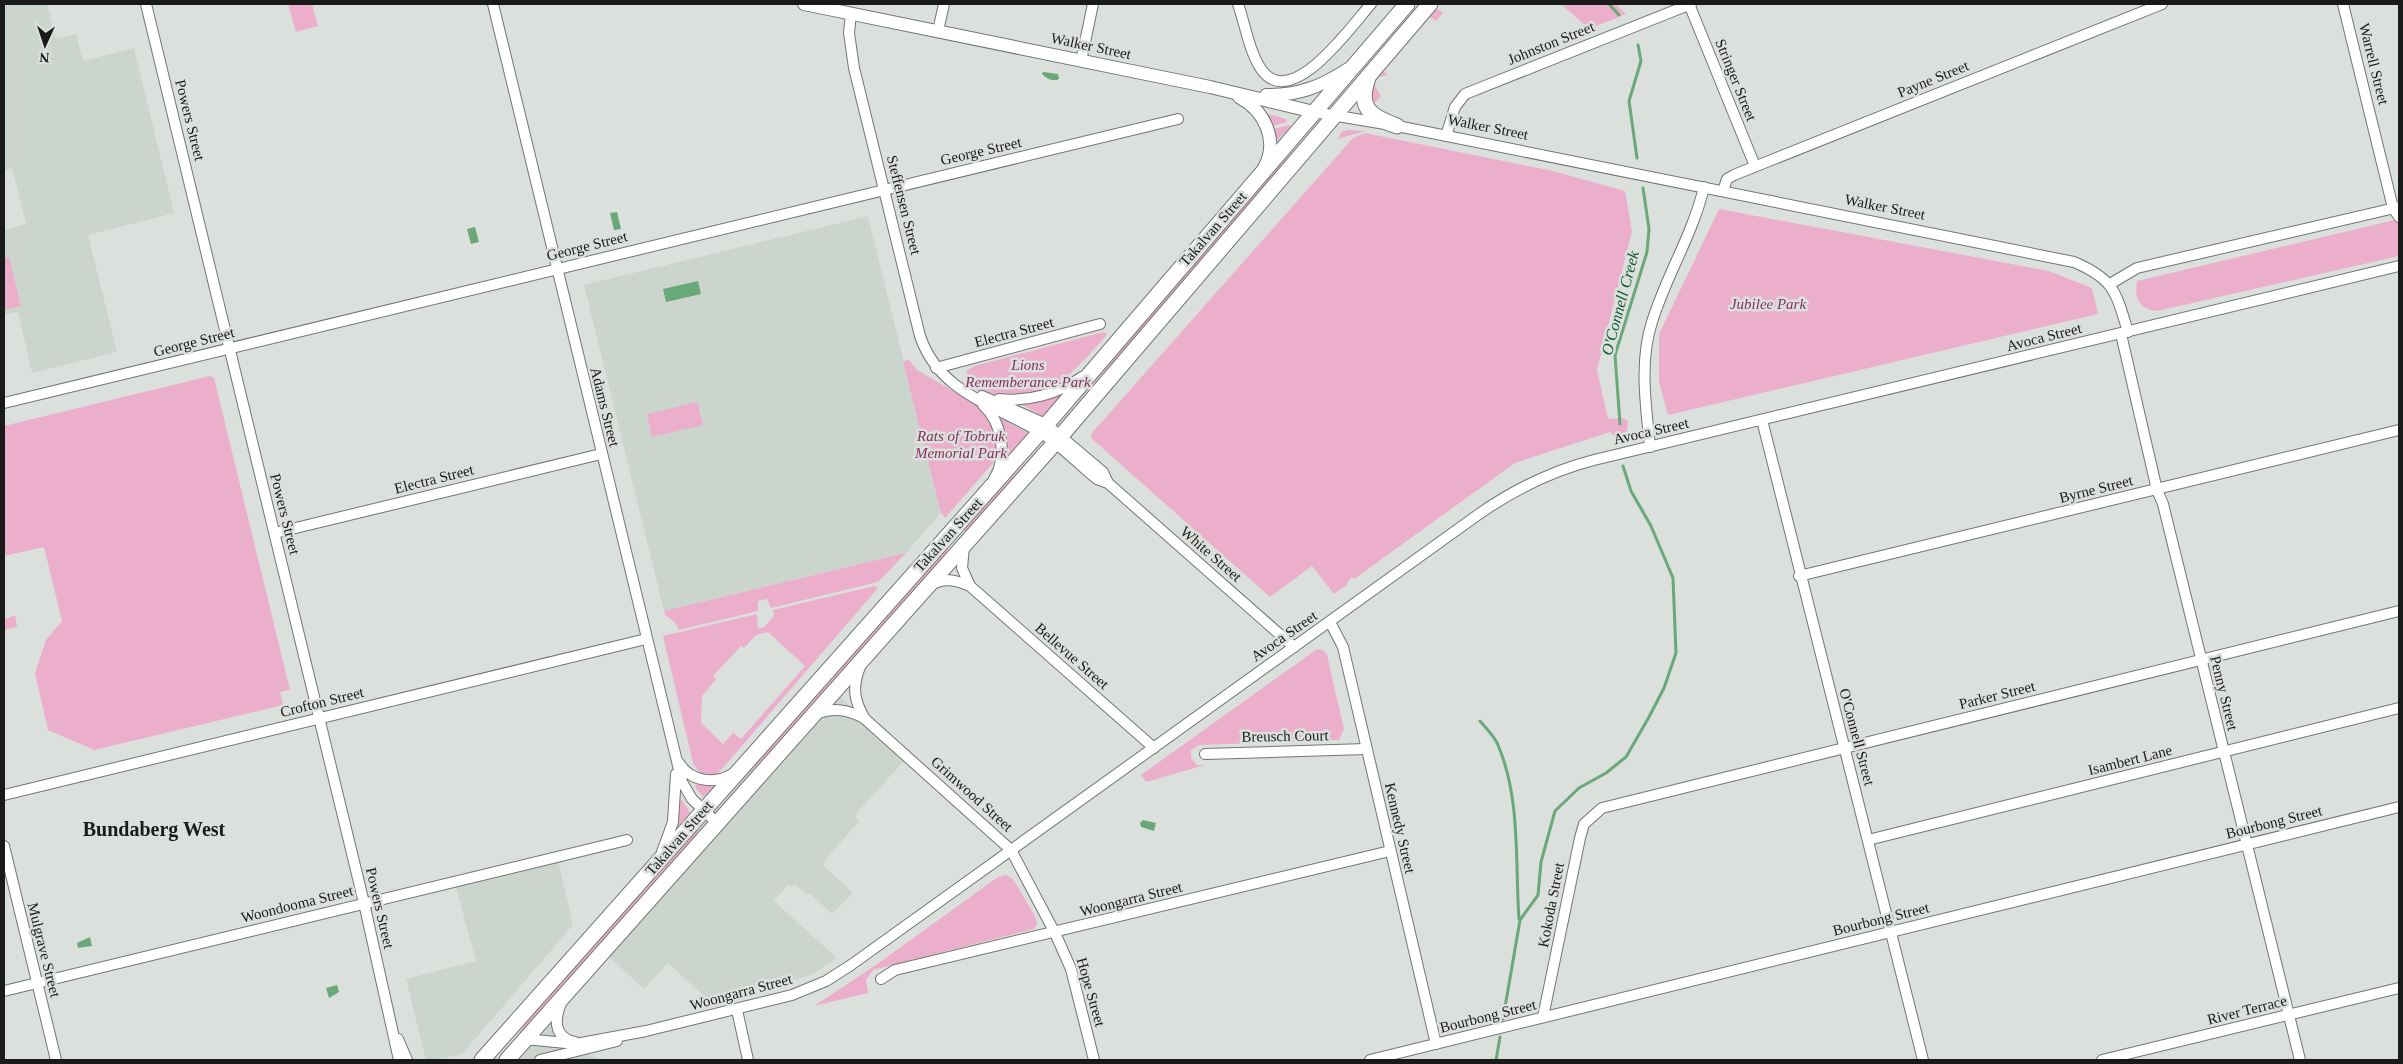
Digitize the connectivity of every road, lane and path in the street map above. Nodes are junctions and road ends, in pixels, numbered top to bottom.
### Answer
1 (146, 4) edge
2 (494, 4) edge
3 (804, 4) edge
4 (944, 4) edge
5 (1093, 4) edge
6 (1238, 4) edge
7 (1371, 4) edge
8 (1407, 4) edge
9 (1430, 4) edge
10 (1690, 4) edge
11 (2162, 4) edge
12 (2344, 4) edge
13 (851, 13) junction
14 (938, 31) junction
15 (1081, 61) junction
16 (1354, 65) junction
17 (1369, 75) junction
18 (1210, 87) junction
19 (1241, 94) junction
20 (1314, 112) junction
21 (1336, 116) junction
22 (1178, 119) dead end
23 (1397, 126) junction
24 (1446, 136) junction
25 (1755, 166) junction
26 (1260, 175) junction
27 (1704, 187) junction
28 (884, 190) junction
29 (1723, 191) junction
30 (2397, 210) edge
31 (2399, 266) edge
32 (557, 269) junction
33 (2110, 284) junction
34 (1100, 324) dead end
35 (2125, 333) junction
36 (230, 348) junction
37 (936, 368) junction
38 (1093, 370) junction
39 (977, 397) junction
40 (4, 403) edge
41 (1762, 420) junction
42 (1043, 428) junction
43 (2399, 430) edge
44 (1058, 439) junction
45 (1650, 447) junction
46 (601, 454) junction
47 (987, 490) junction
48 (2157, 490) junction
49 (275, 533) junction
50 (965, 544) junction
51 (1799, 576) junction
52 (970, 586) junction
53 (927, 587) junction
54 (2399, 611) edge
55 (1330, 622) junction
56 (646, 639) junction
57 (1294, 647) junction
58 (863, 659) junction
59 (2200, 660) junction
60 (2399, 708) edge
61 (812, 716) junction
62 (318, 719) junction
63 (865, 719) junction
64 (1154, 748) junction
65 (1366, 749) junction
66 (1845, 749) junction
67 (2224, 752) junction
68 (1205, 754) dead end
69 (676, 758) junction
70 (741, 769) junction
71 (4, 795) edge
72 (2399, 807) edge
73 (1602, 808) joint
74 (703, 810) junction
75 (717, 823) junction
76 (627, 840) dead end
77 (1868, 840) junction
78 (2247, 844) junction
79 (4, 846) edge
80 (1011, 850) junction
81 (1390, 851) junction
82 (656, 864) junction
83 (364, 903) junction
84 (1892, 931) junction
85 (1055, 933) junction
86 (881, 979) dead end
87 (37, 983) junction
88 (2399, 988) edge
89 (4, 991) edge
90 (563, 997) junction
91 (737, 1010) junction
92 (2289, 1015) junction
93 (1543, 1017) junction
94 (393, 1031) junction
95 (646, 1031) junction
96 (525, 1039) junction
97 (584, 1043) junction
98 (1436, 1044) junction
99 (494, 1047) junction
100 (56, 1060) edge
101 (399, 1060) edge
102 (407, 1060) edge
103 (482, 1060) edge
104 (507, 1060) edge
105 (540, 1060) edge
106 (748, 1060) edge
107 (1094, 1060) edge
108 (1370, 1060) edge
109 (1923, 1060) edge
110 (2102, 1060) edge
111 (2300, 1060) edge

1 - 36 street, Powers Street
2 - 32 street, Adams Street
3 - 13 main road, Walker Street
4 - 14 street
5 - 15 street
6 - 7 street
8 - 16 highway, Takalvan Street
9 - 17 highway, Takalvan Street
10 - 24 street, Johnston Street
10 - 25 street, Stringer Street
11 - 25 street, Payne Street
12 - 30 street, Warrell Street
13 - 14 main road, Walker Street
13 - 28 street, Steffensen Street
14 - 15 main road, Walker Street
15 - 18 main road, Walker Street
16 - 19 main road
16 - 20 highway, Takalvan Street
17 - 21 highway, Takalvan Street
17 - 23 highway
18 - 19 main road, Walker Street
18 - 26 main road
19 - 20 main road, Walker Street
20 - 21 street, Walker Street
20 - 26 highway, Takalvan Street
21 - 23 street, Walker Street
21 - 44 highway, Takalvan Street
22 - 28 street, George Street
23 - 24 street, Walker Street
24 - 27 street, Walker Street
25 - 29 street, Payne Street
26 - 38 highway, Takalvan Street
27 - 29 street, Walker Street
27 - 45 street
28 - 32 street, George Street
28 - 37 street, Steffensen Street
29 - 33 street, Walker Street
30 - 33 street
31 - 35 street, Avoca Street
32 - 36 street, George Street
32 - 46 street, Adams Street
33 - 35 street, Walker Street
34 - 37 street, Electra Street
35 - 41 street, Avoca Street
35 - 48 street, Penny Street
36 - 40 street, George Street
36 - 49 street, Powers Street
37 - 39 street, Steffensen Street
38 - 39 street
38 - 42 highway, Takalvan Street
39 - 42 street, Steffensen Street
39 - 47 street
41 - 45 street, Avoca Street
41 - 51 street, O'Connell Street
42 - 44 street, Steffensen Street
42 - 47 highway, Takalvan Street
43 - 48 street, Byrne Street
44 - 50 highway, Takalvan Street
44 - 57 street, White Street
45 - 55 street, Avoca Street
46 - 49 street, Electra Street
46 - 56 street, Adams Street
47 - 70 highway, Takalvan Street
48 - 51 street, Byrne Street
48 - 59 street, Penny Street
49 - 62 street, Powers Street
50 - 52 street
50 - 53 highway, Takalvan Street
51 - 66 street, O'Connell Street
52 - 53 street, Bellevue Street
52 - 64 street, Bellevue Street
53 - 58 highway, Takalvan Street
54 - 59 street, Parker Street
55 - 57 street, Avoca Street
55 - 65 street, Kennedy Street
56 - 62 street, Crofton Street
56 - 69 street, Adams Street
57 - 64 street, Avoca Street
58 - 61 highway, Takalvan Street
58 - 63 street, Grimwood Street
59 - 66 street, Parker Street
59 - 67 street, Penny Street
60 - 67 street, Isambert Lane
61 - 63 street, Grimwood Street
61 - 75 highway, Takalvan Street
62 - 71 street, Crofton Street
62 - 83 street, Powers Street
63 - 80 street, Grimwood Street
64 - 80 street, Avoca Street
65 - 68 street, Breusch Court
65 - 81 street, Kennedy Street
66 - 73 street, Parker Street
66 - 77 street, O'Connell Street
67 - 77 street, Isambert Lane
67 - 78 street, Penny Street
69 - 70 street
69 - 74 street, Adams Street
69 - 82 street
70 - 74 highway, Takalvan Street
72 - 78 street, Bourbong Street
73 - 93 street, Kokoda Street
74 - 75 street, Adams Street
74 - 82 highway, Takalvan Street
75 - 90 highway, Takalvan Street
76 - 83 street, Woondooma Street
77 - 84 street, O'Connell Street
78 - 84 street, Bourbong Street
78 - 92 street, Penny Street
79 - 87 street, Mulgrave Street
80 - 85 street, Grimwood Street
80 - 91 street, Woongarra Street
81 - 85 street, Woongarra Street
81 - 98 street, Kennedy Street
82 - 99 highway, Takalvan Street
83 - 87 street, Woondooma Street
83 - 94 street, Powers Street
84 - 93 street, Bourbong Street
84 - 109 street, O'Connell Street
85 - 86 street, Woongarra Street
85 - 107 street, Hope Street
87 - 89 street, Woondooma Street
87 - 100 street, Mulgrave Street
88 - 92 street, River Terrace
90 - 96 highway, Takalvan Street
90 - 97 street
91 - 95 street, Woongarra Street
91 - 106 street
92 - 110 street, River Terrace
92 - 111 street, Penny Street
93 - 98 street, Bourbong Street
94 - 101 street, Powers Street
94 - 102 street, Powers Street
95 - 97 street, Woongarra Street
95 - 105 street, Woongarra Street
96 - 97 street, Woongarra Street
96 - 99 highway
96 - 104 highway, Takalvan Street
98 - 108 street, Bourbong Street
99 - 103 highway, Takalvan Street

